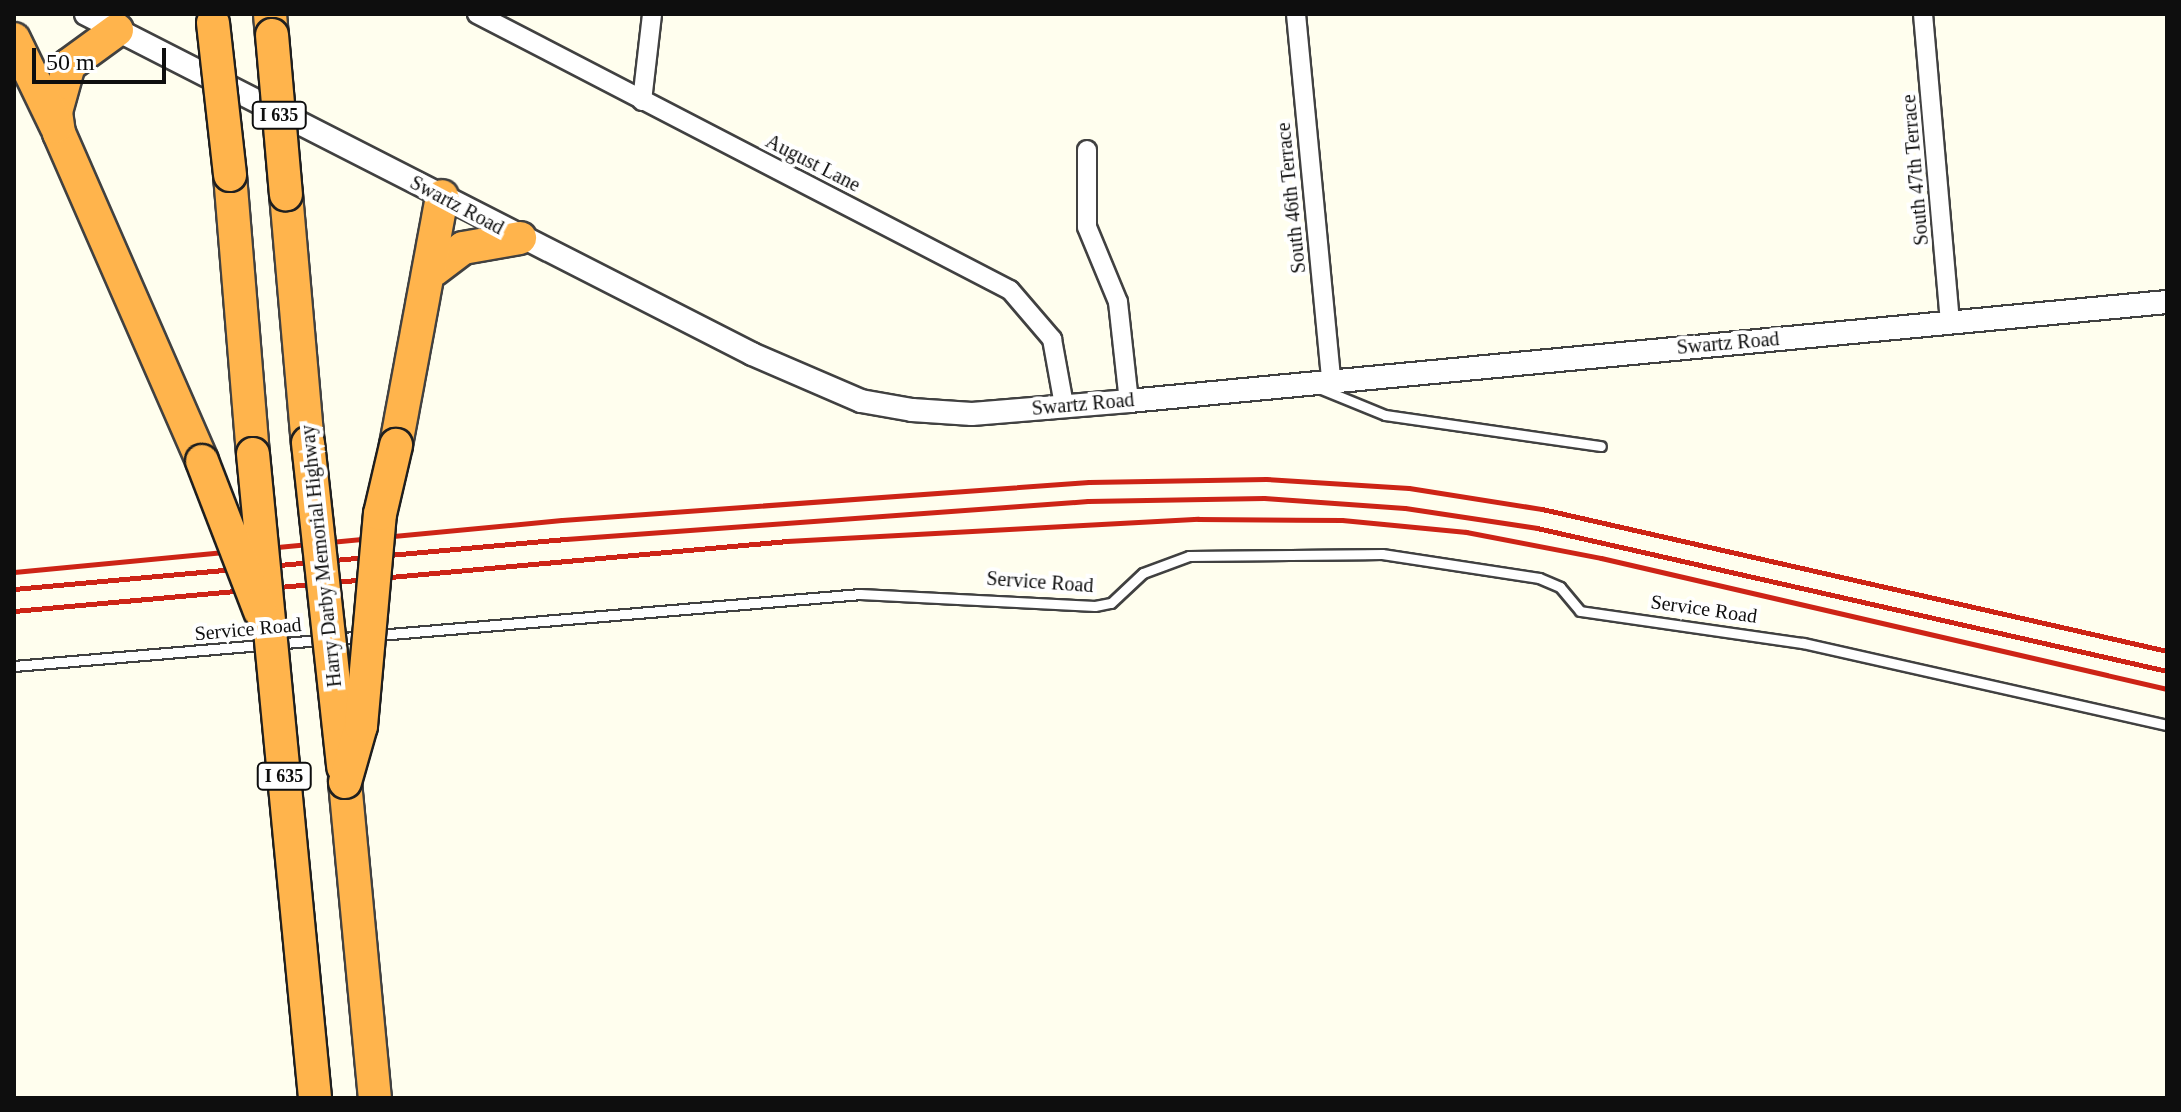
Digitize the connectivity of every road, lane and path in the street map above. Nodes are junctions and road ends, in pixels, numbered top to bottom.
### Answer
1 (86, 14) edge
2 (477, 14) edge
3 (652, 14) edge
4 (1296, 14) edge
5 (1923, 14) edge
6 (213, 18) edge
7 (271, 24) edge
8 (117, 30) junction
9 (14, 39) edge
10 (642, 101) junction
11 (59, 133) junction
12 (1087, 150) dead end
13 (442, 196) junction
14 (520, 238) junction
15 (434, 270) junction
16 (2167, 302) edge
17 (1950, 322) junction
18 (1331, 378) junction
19 (1306, 381) junction
20 (1129, 401) junction
21 (1064, 405) junction
22 (1601, 446) dead end
23 (271, 634) junction
24 (14, 666) edge
25 (2167, 725) edge
26 (345, 782) junction
27 (315, 1098) edge
28 (375, 1098) edge

1 - 8 street, Swartz Road
2 - 10 street, August Lane
3 - 10 street
4 - 18 street, South 46th Terrace
5 - 17 street, South 47th Terrace
6 - 23 highway, I 635, bridge
7 - 26 highway, Harry Darby Memorial Highway / I 635, bridge
8 - 11 highway
8 - 13 street, Swartz Road
9 - 11 highway
10 - 21 street, August Lane
11 - 23 highway, bridge
12 - 20 street
13 - 14 street, Swartz Road
13 - 15 highway
14 - 15 highway
14 - 21 street, Swartz Road
15 - 26 highway, bridge
16 - 17 street, Swartz Road
17 - 18 street, Swartz Road
18 - 19 street, Swartz Road
19 - 20 street, Swartz Road
19 - 22 lane
20 - 21 street, Swartz Road
23 - 27 highway, I 635, bridge
24 - 25 lane, Service Road
26 - 28 highway, Harry Darby Memorial Highway / I 635

